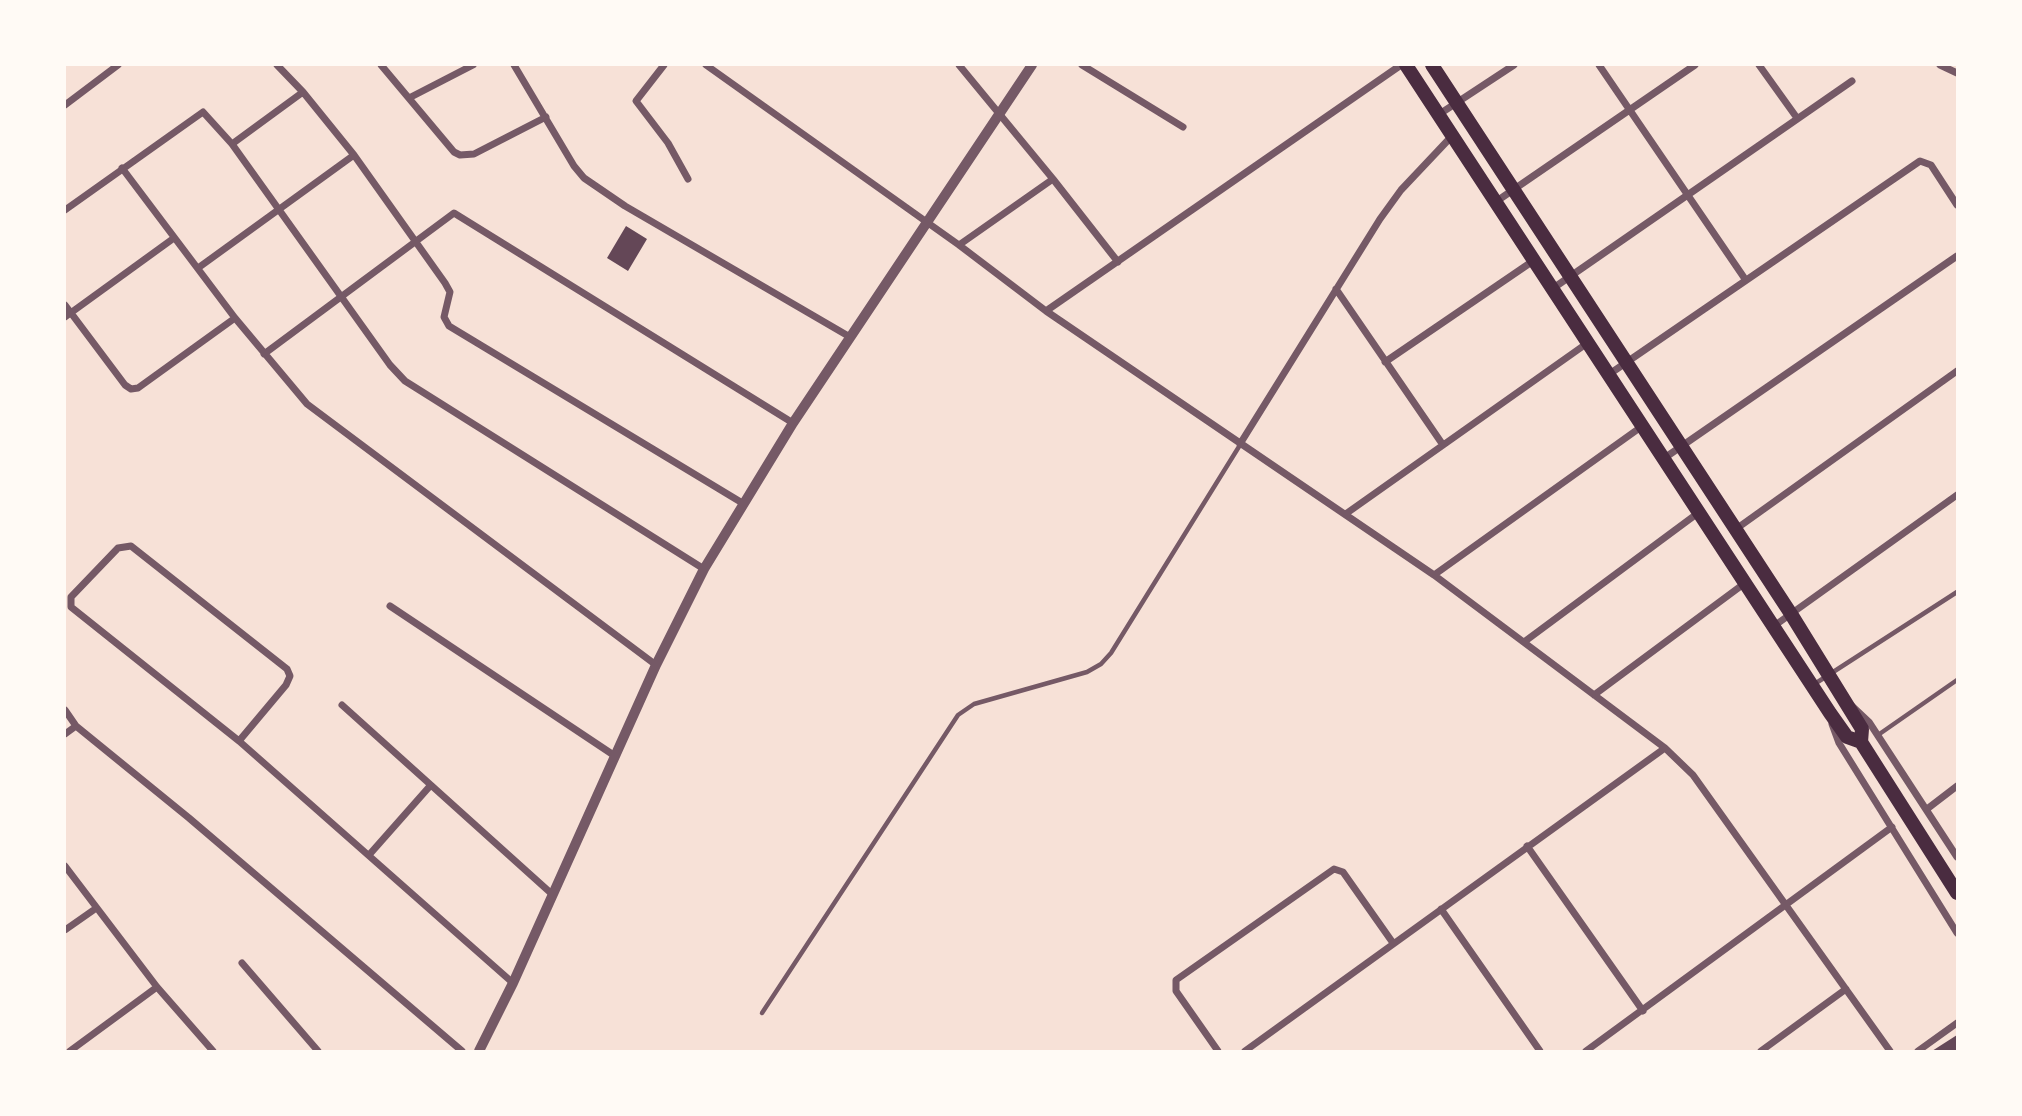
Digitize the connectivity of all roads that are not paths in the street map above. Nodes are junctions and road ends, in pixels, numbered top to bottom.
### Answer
1 (118, 65) edge
2 (277, 65) edge
3 (381, 65) edge
4 (473, 65) edge
5 (514, 65) edge
6 (664, 65) edge
7 (706, 65) edge
8 (959, 65) edge
9 (1031, 65) edge
10 (1082, 65) edge
11 (1403, 65) edge
12 (1433, 65) edge
13 (1514, 65) edge
14 (1600, 65) edge
15 (1695, 65) edge
16 (1759, 65) edge
17 (1940, 65) edge
18 (1957, 73) edge
19 (1853, 81) dead end
20 (303, 92) junction
21 (409, 99) junction
22 (1457, 103) junction
23 (65, 105) edge
24 (1631, 110) junction
25 (999, 112) junction
26 (1438, 115) junction
27 (546, 117) junction
28 (1797, 118) junction
29 (1182, 127) dead end
30 (1451, 137) junction
31 (232, 144) junction
32 (354, 155) junction
33 (122, 168) junction
34 (688, 179) dead end
35 (1053, 179) junction
36 (1513, 191) junction
37 (1689, 195) junction
38 (1494, 203) junction
39 (1957, 205) edge
40 (279, 209) junction
41 (65, 210) edge
42 (928, 222) junction
43 (174, 239) junction
44 (416, 239) junction
45 (959, 244) junction
46 (1957, 256) edge
47 (1533, 261) junction
48 (1118, 262) junction
49 (198, 268) junction
50 (1570, 277) junction
51 (1745, 279) junction
52 (1336, 289) junction
53 (1552, 290) junction
54 (343, 296) junction
55 (65, 305) edge
56 (1046, 311) junction
57 (68, 315) edge
58 (235, 318) junction
59 (850, 337) junction
60 (1586, 344) junction
61 (264, 354) junction
62 (1385, 362) junction
63 (1626, 363) junction
64 (1957, 371) edge
65 (1608, 375) junction
66 (793, 423) junction
67 (1641, 427) junction
68 (1240, 444) junction
69 (1443, 445) junction
70 (1680, 447) junction
71 (1662, 459) junction
72 (1957, 495) edge
73 (744, 504) junction
74 (1347, 513) junction
75 (1698, 513) junction
76 (1736, 529) junction
77 (704, 569) junction
78 (1434, 575) junction
79 (1745, 583) junction
80 (1957, 592) edge
81 (390, 606) dead end
82 (1791, 614) junction
83 (1774, 626) junction
84 (1524, 642) junction
85 (656, 665) junction
86 (1829, 675) junction
87 (1957, 680) edge
88 (1812, 686) junction
89 (1594, 695) junction
90 (1846, 702) junction
91 (342, 705) dead end
92 (65, 710) edge
93 (1830, 713) junction
94 (76, 726) junction
95 (65, 734) edge
96 (1878, 735) junction
97 (239, 741) junction
98 (1665, 748) junction
99 (1865, 748) junction
100 (615, 756) junction
101 (430, 786) junction
102 (1957, 786) edge
103 (1927, 809) junction
104 (1892, 827) junction
105 (1527, 846) junction
106 (369, 855) junction
107 (1957, 857) edge
108 (65, 866) edge
109 (1957, 893) edge
110 (553, 895) junction
111 (1786, 904) junction
112 (95, 909) junction
113 (1441, 909) junction
114 (65, 930) edge
115 (1957, 933) edge
116 (1393, 943) junction
117 (242, 963) dead end
118 (513, 983) junction
119 (157, 987) junction
120 (1846, 989) junction
121 (1643, 1011) junction
122 (762, 1013) dead end
123 (1957, 1023) edge
124 (65, 1046) edge
125 (69, 1051) edge
126 (213, 1051) edge
127 (318, 1051) edge
128 (462, 1051) edge
129 (479, 1051) edge
130 (1218, 1051) edge
131 (1245, 1051) edge
132 (1540, 1051) edge
133 (1586, 1051) edge
134 (1760, 1051) edge
135 (1890, 1051) edge
136 (1918, 1051) edge

1 - 23 street
2 - 20 street
3 - 21 street
4 - 21 street
5 - 27 street
6 - 34 street
7 - 42 street
8 - 25 street
9 - 25 street
10 - 29 street
11 - 26 main road
11 - 48 street
12 - 22 main road
13 - 22 street
14 - 24 street
15 - 24 street
16 - 28 street
17 - 18 street
19 - 28 street
20 - 31 street
20 - 32 street
21 - 27 street
22 - 26 street
22 - 36 main road
24 - 36 street
24 - 37 street
25 - 35 street
25 - 42 street
26 - 30 main road
27 - 59 street
28 - 37 street
30 - 38 main road
30 - 52 street
31 - 33 street
31 - 40 street
32 - 40 street
32 - 44 street
33 - 41 street
33 - 43 street
35 - 45 street
35 - 48 street
36 - 38 street
36 - 50 main road
37 - 50 street
37 - 51 street
38 - 47 main road
39 - 51 street
40 - 49 street
40 - 54 street
42 - 45 street
42 - 59 street
43 - 49 street
43 - 57 street
44 - 54 street
44 - 66 street
44 - 73 street
45 - 56 street
46 - 70 street
47 - 53 main road
47 - 62 street
48 - 56 street
49 - 58 street
50 - 53 street
50 - 63 main road
51 - 63 street
52 - 62 street
52 - 68 street
53 - 60 main road
54 - 61 street
54 - 77 street
55 - 57 street
56 - 68 street
57 - 58 street
58 - 61 street
59 - 66 street
60 - 65 main road
60 - 69 street
61 - 85 street
62 - 69 street
63 - 65 street
63 - 70 main road
64 - 76 street
65 - 67 main road
66 - 73 street
67 - 71 main road
67 - 78 street
68 - 74 street
68 - 122 lane
69 - 74 street
70 - 71 street
70 - 76 main road
71 - 75 main road
72 - 82 street
73 - 77 street
74 - 78 street
75 - 79 main road
75 - 84 street
76 - 82 main road
77 - 85 street
78 - 84 street
79 - 83 main road
79 - 89 street
80 - 86 lane
81 - 100 street
82 - 83 street
82 - 86 main road
83 - 88 main road
84 - 89 street
85 - 100 street
86 - 88 lane
86 - 90 main road
87 - 96 lane
88 - 93 main road
89 - 98 street
90 - 96 street
90 - 99 main road
91 - 101 street
92 - 94 street
93 - 99 main road
93 - 104 street
94 - 95 street
94 - 128 street
96 - 103 street
97 - 97 street
97 - 106 street
98 - 105 street
98 - 111 street
99 - 109 main road
100 - 110 street
101 - 106 street
101 - 110 street
102 - 103 street
103 - 107 street
104 - 111 street
104 - 115 street
105 - 113 street
105 - 121 street
106 - 118 street
108 - 112 street
110 - 118 street
111 - 120 street
111 - 121 street
112 - 114 street
112 - 119 street
113 - 116 street
113 - 132 street
116 - 130 street
116 - 131 street
117 - 127 street
118 - 129 street
119 - 125 street
119 - 126 street
120 - 134 street
120 - 135 street
121 - 133 street
123 - 136 street
124 - 125 street

